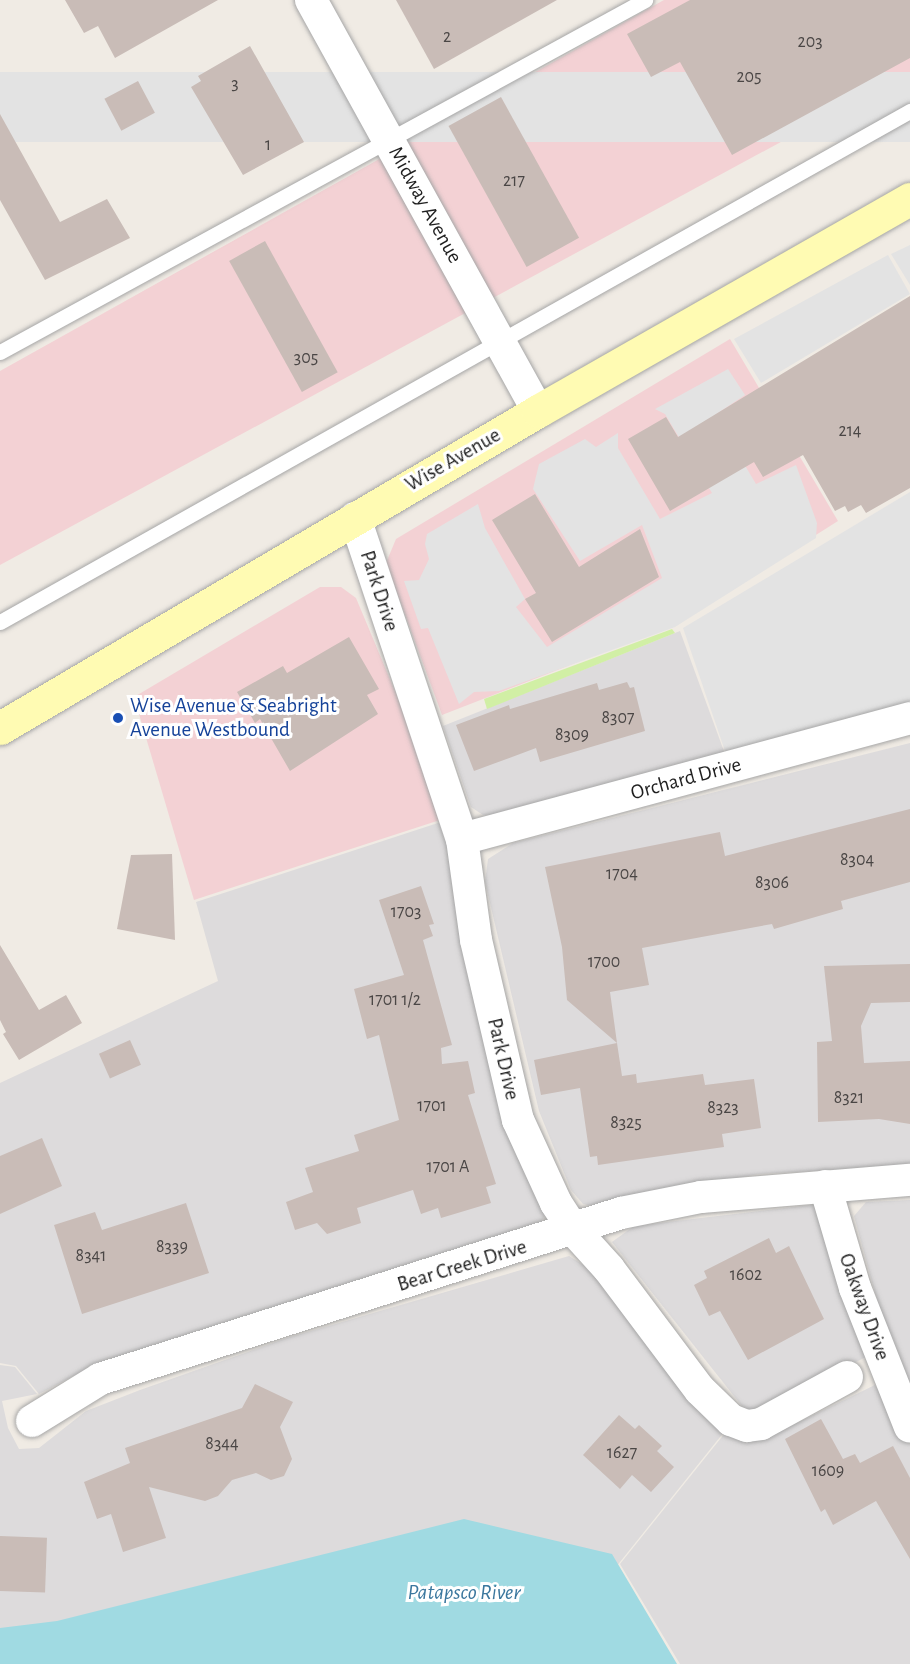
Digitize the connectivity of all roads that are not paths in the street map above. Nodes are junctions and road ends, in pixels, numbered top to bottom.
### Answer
1 (311, 0) edge
2 (645, 0) edge
3 (910, 111) edge
4 (389, 140) junction
5 (910, 199) edge
6 (500, 341) junction
7 (0, 352) edge
8 (538, 411) junction
9 (355, 518) junction
10 (0, 622) edge
11 (910, 718) edge
12 (0, 728) edge
13 (462, 839) junction
14 (910, 1180) edge
15 (825, 1186) junction
16 (572, 1228) junction
17 (847, 1377) dead end
18 (32, 1421) dead end
19 (910, 1427) edge

1 - 4 street, Midway Avenue
2 - 4 lane
3 - 6 lane
4 - 6 street, Midway Avenue
4 - 7 lane
5 - 8 main road, Wise Avenue
6 - 8 street, Midway Avenue
6 - 10 lane
8 - 9 main road, Wise Avenue
9 - 12 main road, Wise Avenue
9 - 13 street, Park Drive
11 - 13 street, Orchard Drive
13 - 16 street, Park Drive
14 - 15 street, Bear Creek Drive
15 - 16 street, Bear Creek Drive
15 - 19 street, Oakway Drive
16 - 17 street, Park Drive
16 - 18 street, Bear Creek Drive

